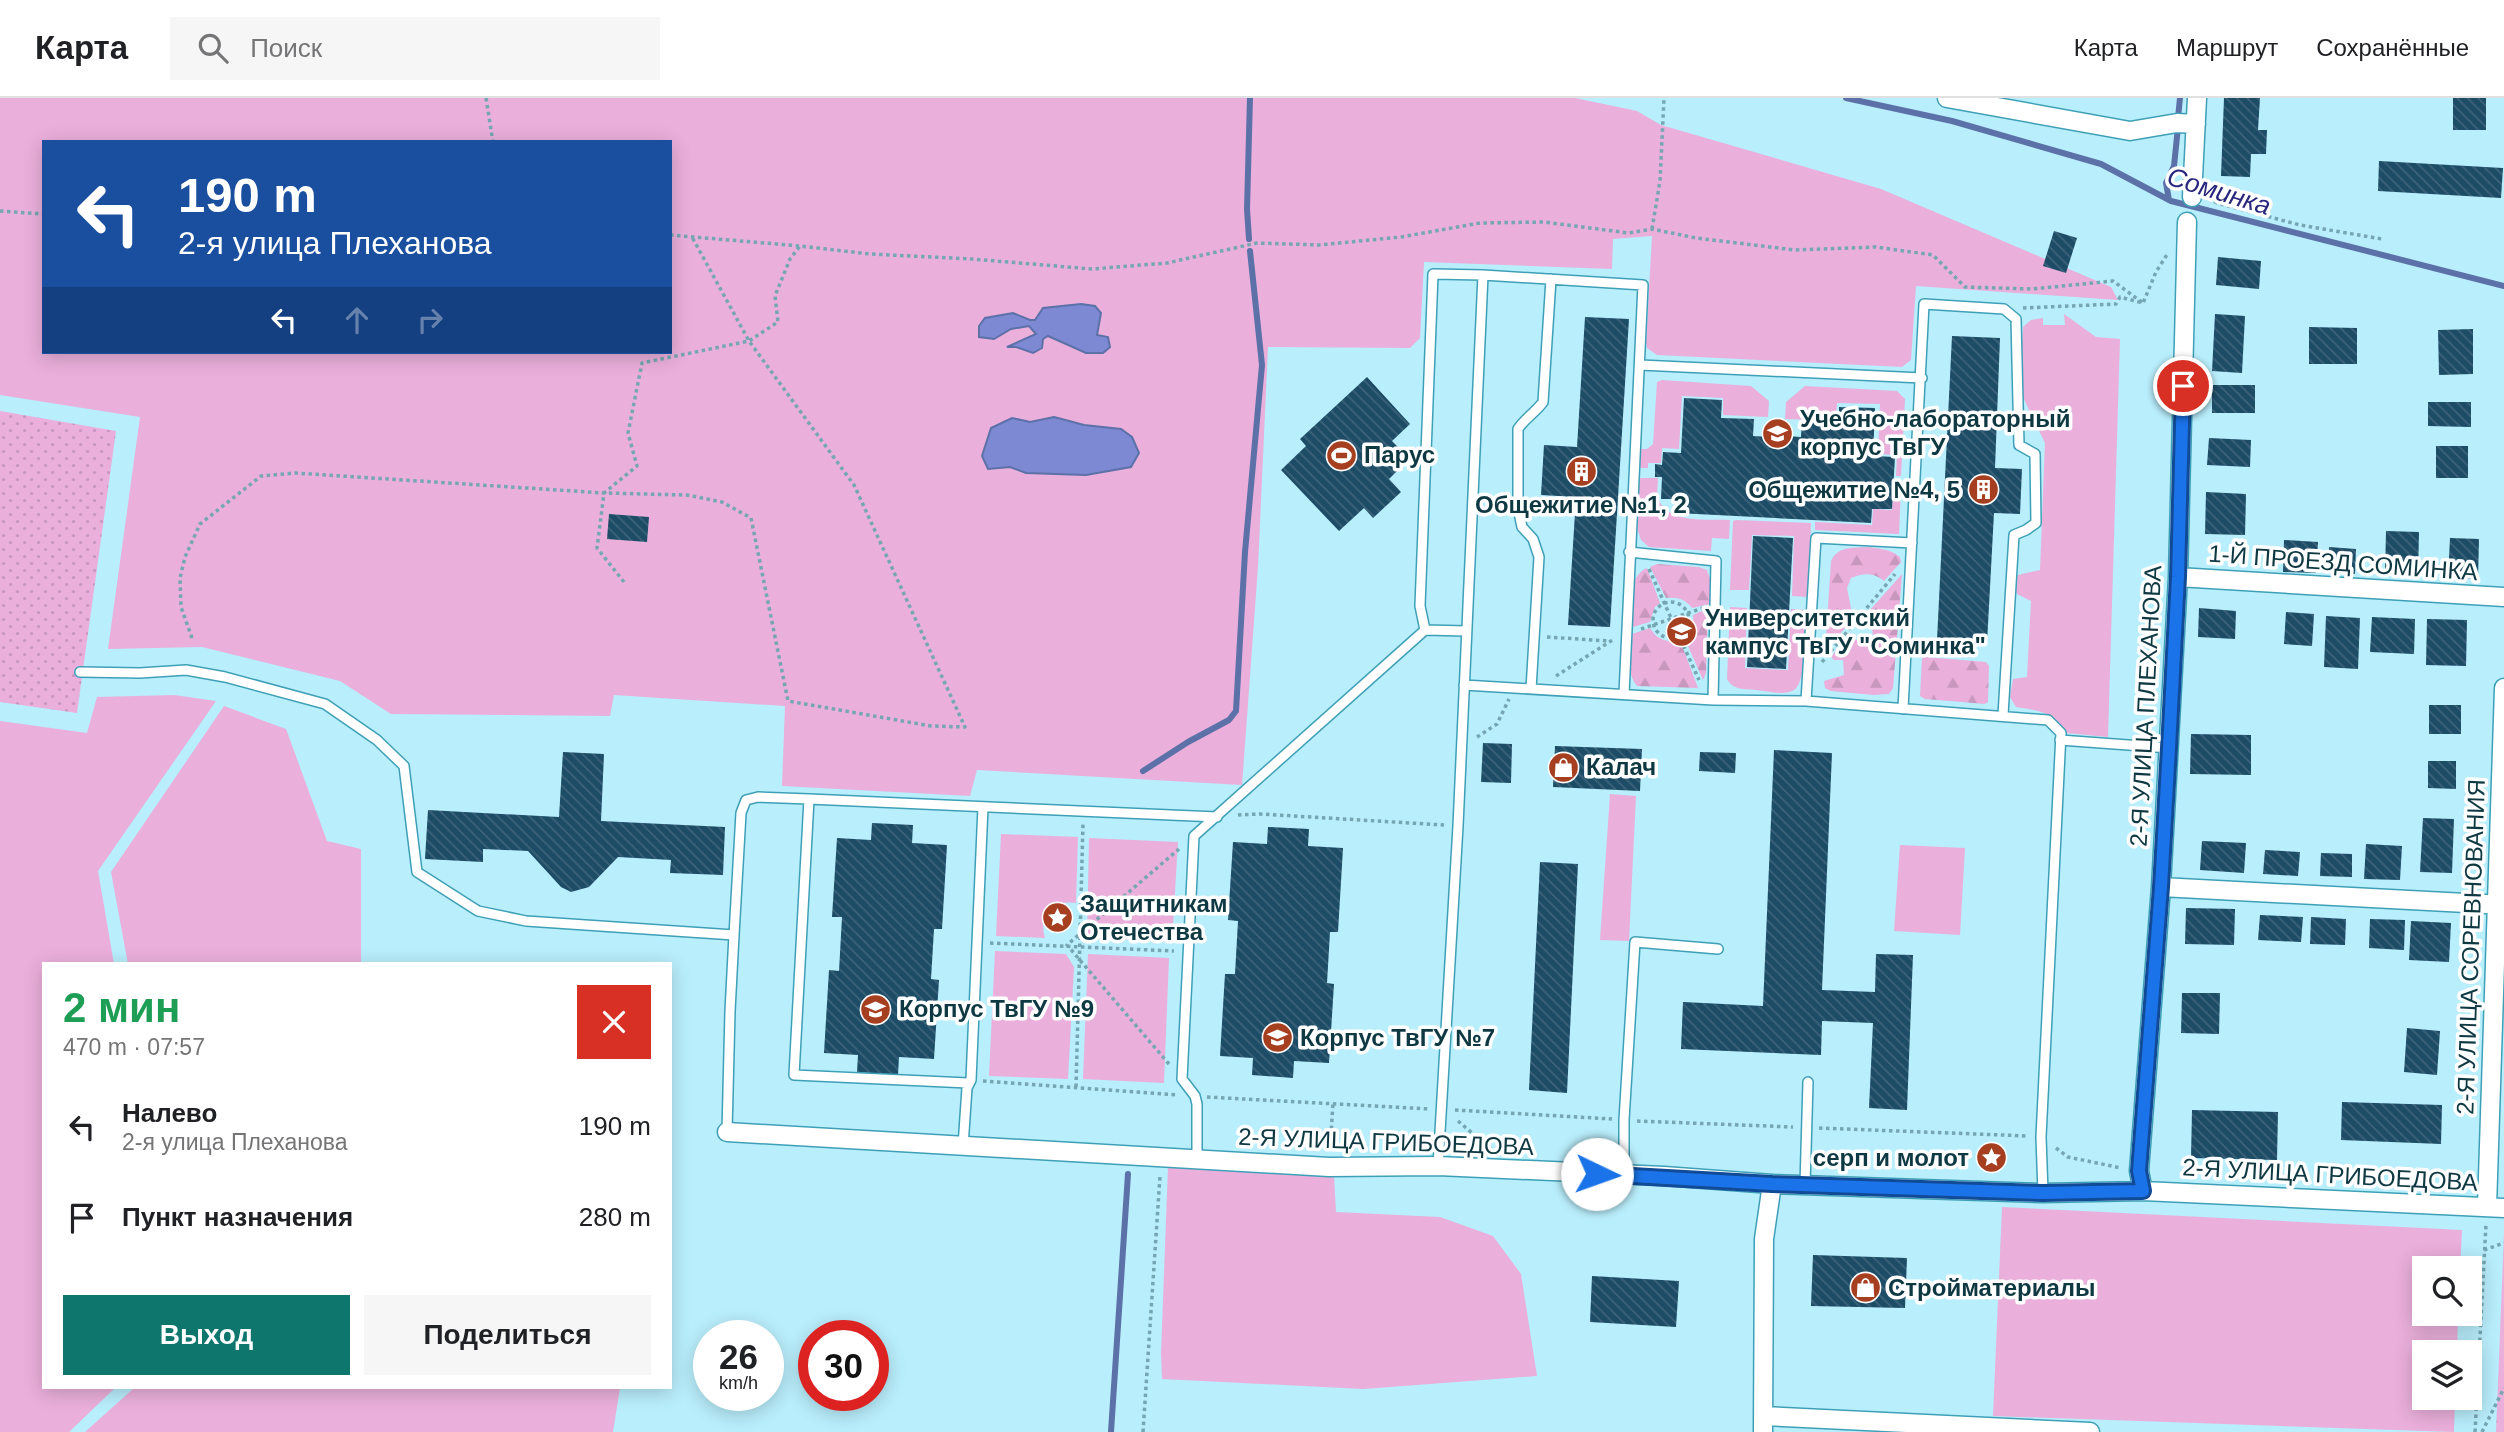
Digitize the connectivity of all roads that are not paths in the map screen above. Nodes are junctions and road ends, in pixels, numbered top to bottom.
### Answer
1 (2197, 98) edge
2 (1956, 99) edge
3 (2196, 124) junction
4 (2192, 197) dead end
5 (2187, 222) dead end
6 (1483, 275) junction
7 (1551, 279) junction
8 (1640, 365) junction
9 (1922, 378) junction
10 (1912, 543) junction
11 (1629, 555) junction
12 (2178, 577) junction
13 (2504, 597) edge
14 (1425, 630) junction
15 (1466, 631) junction
16 (80, 672) dead end
17 (1464, 685) junction
18 (2504, 688) edge
19 (1531, 689) junction
20 (1624, 694) junction
21 (1713, 700) junction
22 (1806, 701) junction
23 (1903, 709) junction
24 (2003, 715) junction
25 (2060, 740) junction
26 (2169, 748) junction
27 (809, 799) junction
28 (983, 807) junction
29 (1217, 817) junction
30 (2161, 887) junction
31 (2500, 905) edge
32 (734, 936) junction
33 (1718, 948) dead end
34 (969, 1081) junction
35 (1808, 1082) dead end
36 (727, 1132) joint
37 (963, 1146) junction
38 (1197, 1159) junction
39 (1438, 1167) junction
40 (1624, 1175) junction
41 (1772, 1184) junction
42 (1805, 1185) junction
43 (2143, 1191) junction
44 (2043, 1193) junction
45 (2496, 1207) edge
46 (1763, 1424) edge
47 (2019, 1431) edge
48 (2090, 1432) edge

1 - 3 street
2 - 3 street
3 - 4 street
5 - 12 street, 2-Я УЛИЦА ПЛЕХАНОВА
6 - 7 lane
6 - 14 lane
6 - 15 lane
7 - 8 lane
7 - 19 lane
8 - 9 lane
8 - 11 lane
9 - 10 lane
9 - 24 lane
10 - 22 lane
10 - 23 lane
11 - 20 lane
11 - 21 lane
12 - 13 street, 1-Й ПРОЕЗД СОМИНКА
12 - 26 street, 2-Я УЛИЦА ПЛЕХАНОВА
14 - 15 lane
14 - 29 lane
15 - 17 lane
16 - 32 lane
17 - 19 lane
17 - 39 lane
18 - 31 street, 2-Я УЛИЦА СОРЕВНОВАНИЯ
19 - 20 lane
20 - 21 lane
21 - 22 lane
22 - 23 lane
23 - 24 lane
24 - 25 lane
25 - 26 lane
25 - 44 lane
26 - 30 street, 2-Я УЛИЦА ПЛЕХАНОВА
27 - 28 lane
27 - 32 lane
27 - 34 lane
28 - 29 lane
28 - 34 lane
29 - 38 lane
30 - 31 street
30 - 43 street, 2-Я УЛИЦА ПЛЕХАНОВА
31 - 45 street, 2-Я УЛИЦА СОРЕВНОВАНИЯ
32 - 36 lane
33 - 40 lane
34 - 37 lane
35 - 42 lane
36 - 37 street, 2-Я УЛИЦА ГРИБОЕДОВА
37 - 38 street, 2-Я УЛИЦА ГРИБОЕДОВА
38 - 39 street, 2-Я УЛИЦА ГРИБОЕДОВА
39 - 40 street, 2-Я УЛИЦА ГРИБОЕДОВА
40 - 41 street, 2-Я УЛИЦА ГРИБОЕДОВА
41 - 42 street, 2-Я УЛИЦА ГРИБОЕДОВА
41 - 46 street
42 - 44 street, 2-Я УЛИЦА ГРИБОЕДОВА
43 - 44 street, 2-Я УЛИЦА ГРИБОЕДОВА
43 - 45 street, 2-Я УЛИЦА ГРИБОЕДОВА
46 - 47 street
47 - 48 street

